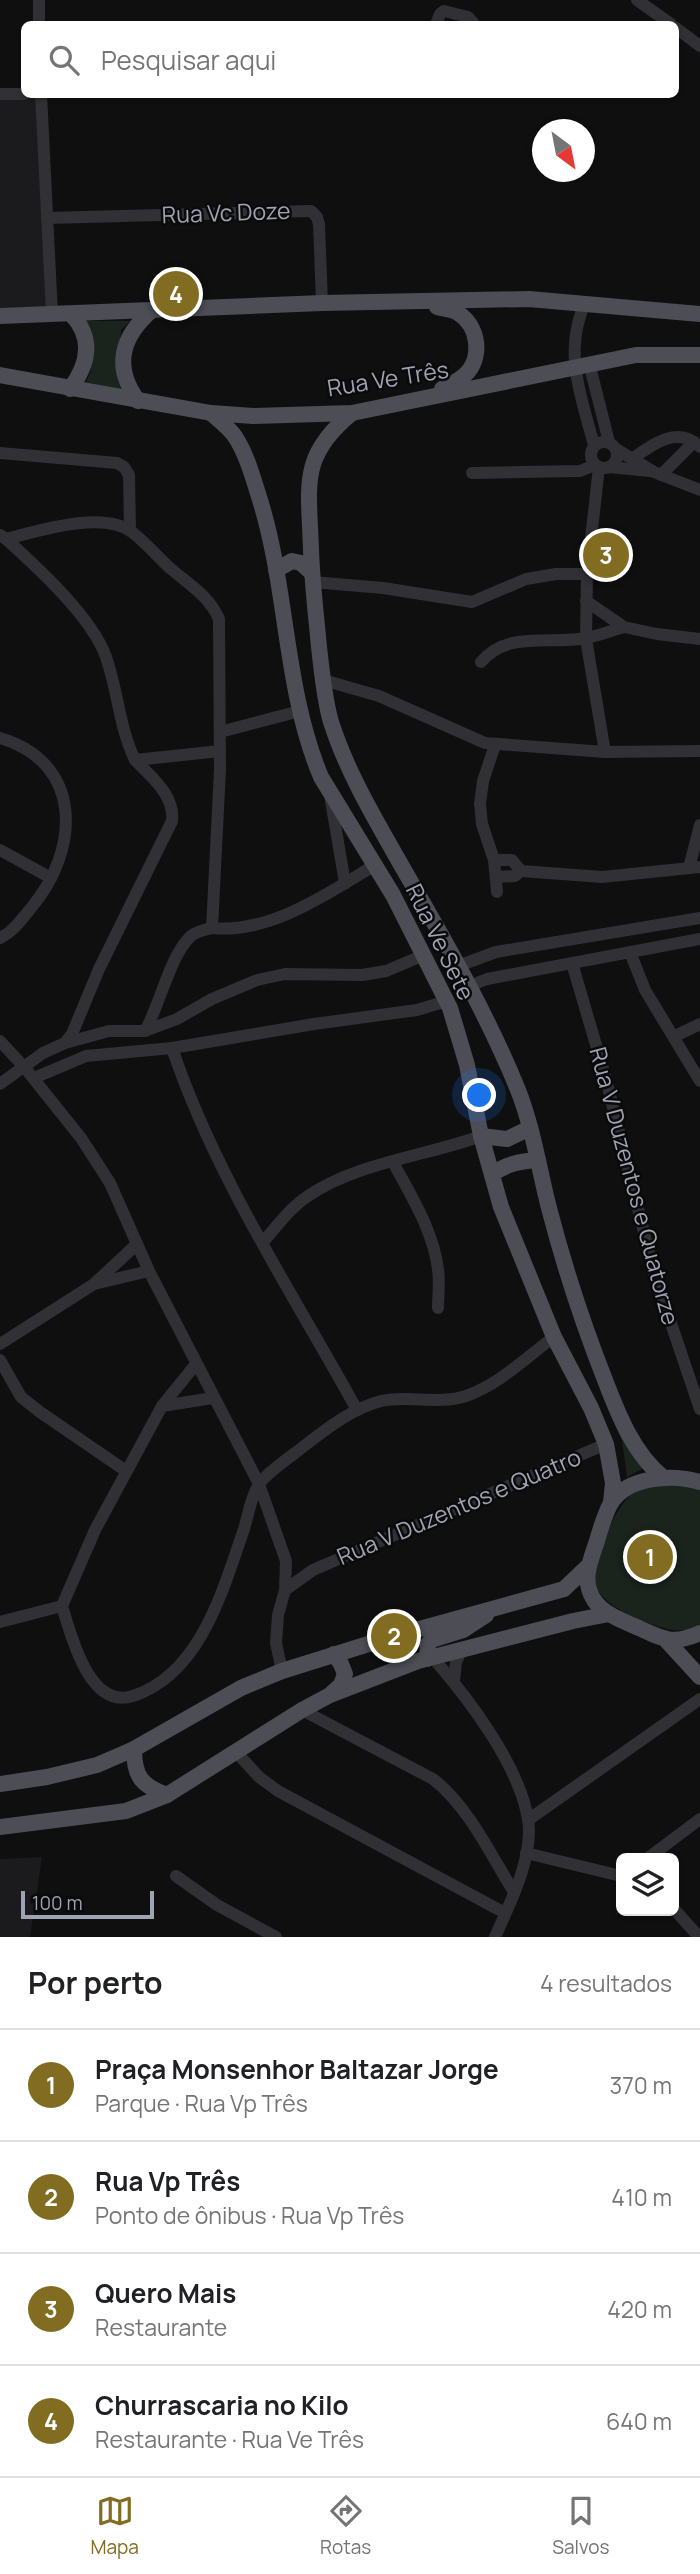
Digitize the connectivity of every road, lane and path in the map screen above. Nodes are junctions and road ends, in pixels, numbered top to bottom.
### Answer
1 (39, 0) edge
2 (637, 0) edge
3 (39, 21) edge
4 (437, 21) edge
5 (471, 21) edge
6 (667, 21) edge
7 (679, 30) edge
8 (700, 46) edge
9 (0, 94) edge
10 (21, 94) edge
11 (41, 98) edge
12 (47, 218) junction
13 (416, 302) junction
14 (322, 303) junction
15 (585, 303) junction
16 (152, 310) junction
17 (52, 314) junction
18 (71, 314) junction
19 (700, 314) edge
20 (0, 316) edge
21 (700, 355) edge
22 (582, 365) junction
23 (0, 376) edge
24 (71, 389) junction
25 (427, 398) junction
26 (138, 401) junction
27 (211, 413) junction
28 (352, 413) junction
29 (697, 444) edge
30 (594, 445) junction
31 (612, 445) junction
32 (0, 453) edge
33 (632, 459) junction
34 (601, 466) junction
35 (472, 473) dead end
36 (657, 473) junction
37 (700, 489) edge
38 (130, 531) junction
39 (3, 537) edge
40 (276, 570) junction
41 (587, 574) junction
42 (312, 577) junction
43 (586, 601) junction
44 (624, 627) junction
45 (586, 639) junction
46 (700, 639) edge
47 (481, 662) dead end
48 (323, 680) junction
49 (300, 711) junction
50 (220, 732) junction
51 (0, 738) edge
52 (495, 745) junction
53 (220, 751) junction
54 (700, 751) edge
55 (605, 752) junction
56 (135, 760) junction
57 (346, 764) junction
58 (325, 782) junction
59 (700, 825) edge
60 (0, 850) edge
61 (494, 860) junction
62 (375, 864) junction
63 (695, 868) edge
64 (521, 871) junction
65 (496, 877) junction
66 (51, 878) junction
67 (345, 883) junction
68 (497, 892) dead end
69 (700, 918) edge
70 (212, 928) junction
71 (2, 938) edge
72 (700, 939) edge
73 (630, 952) junction
74 (424, 955) junction
75 (572, 963) junction
76 (458, 966) junction
77 (469, 986) junction
78 (447, 1001) junction
79 (700, 1024) edge
80 (145, 1031) junction
81 (675, 1036) junction
82 (0, 1041) edge
83 (65, 1043) junction
84 (172, 1048) junction
85 (29, 1073) junction
86 (700, 1081) edge
87 (0, 1084) edge
88 (530, 1128) junction
89 (481, 1136) junction
90 (538, 1160) junction
91 (393, 1162) junction
92 (492, 1174) junction
93 (263, 1242) junction
94 (137, 1244) junction
95 (149, 1271) junction
96 (94, 1284) junction
97 (438, 1308) dead end
98 (554, 1337) junction
99 (0, 1344) edge
100 (0, 1360) edge
101 (196, 1364) junction
102 (599, 1364) junction
103 (572, 1373) junction
104 (213, 1398) junction
105 (162, 1406) junction
106 (700, 1409) edge
107 (357, 1410) junction
108 (606, 1444) junction
109 (126, 1471) junction
110 (664, 1478) junction
111 (700, 1482) edge
112 (259, 1484) junction
113 (611, 1502) junction
114 (286, 1561) junction
115 (587, 1567) junction
116 (313, 1570) junction
117 (285, 1590) junction
118 (62, 1606) junction
119 (493, 1608) junction
120 (609, 1614) junction
121 (0, 1622) edge
122 (700, 1633) edge
123 (667, 1641) junction
124 (461, 1651) junction
125 (334, 1654) junction
126 (430, 1658) junction
127 (282, 1671) junction
128 (700, 1677) edge
129 (454, 1681) junction
130 (330, 1695) junction
131 (700, 1699) edge
132 (302, 1710) junction
133 (134, 1749) junction
134 (237, 1753) junction
135 (0, 1784) edge
136 (167, 1795) junction
137 (700, 1819) edge
138 (528, 1820) junction
139 (0, 1827) edge
140 (526, 1853) junction
141 (655, 1853) edge
142 (616, 1875) edge
143 (177, 1876) dead end
144 (514, 1892) junction
145 (505, 1913) junction
146 (679, 1915) edge
147 (276, 1937) edge
148 (495, 1937) edge
149 (699, 1937) edge

1 - 3 street
2 - 6 street
4 - 5 street
7 - 8 street
9 - 10 street
11 - 12 street
12 - 14 street, Rua Vc Doze
12 - 17 street
13 - 14 main road
13 - 15 main road
13 - 25 main road
14 - 16 main road
15 - 19 main road
15 - 22 street
16 - 18 main road
16 - 26 main road
17 - 18 main road
17 - 20 main road
18 - 24 main road
21 - 22 main road, Rua Ve Três
22 - 25 main road, Rua Ve Três
22 - 30 street
22 - 31 street
23 - 24 main road, Rua Ve Três
24 - 26 main road, Rua Ve Três
25 - 28 main road, Rua Ve Três
26 - 27 main road, Rua Ve Três
27 - 28 main road, Rua Ve Três
27 - 40 main road, Rua Ve Sete
28 - 42 main road, Rua Ve Sete
29 - 33 street
29 - 36 street
30 - 31 street
30 - 34 street
31 - 33 street
31 - 34 street
32 - 38 street
33 - 36 street
34 - 35 street
34 - 36 street
34 - 41 street
36 - 37 street
38 - 39 street
38 - 50 street
39 - 56 street
40 - 42 main road
40 - 49 main road, Rua Ve Sete
41 - 42 street
41 - 43 street
42 - 48 main road, Rua Ve Sete
43 - 44 street
43 - 45 street
44 - 45 street
44 - 46 street
45 - 47 street
45 - 55 street
48 - 52 street
48 - 57 main road, Rua Ve Sete
49 - 50 street
49 - 58 main road, Rua Ve Sete
50 - 53 street
51 - 66 street
52 - 55 street
52 - 61 street
53 - 56 street
53 - 70 street
54 - 55 street
56 - 83 street
57 - 58 main road
57 - 76 main road, Rua Ve Sete
58 - 62 main road, Rua Ve Sete
58 - 67 street
59 - 63 street
60 - 66 street
61 - 64 street
61 - 65 street
62 - 67 street
62 - 74 main road, Rua Ve Sete
63 - 64 street
64 - 65 street
65 - 68 street
66 - 71 street
67 - 70 street
69 - 76 street
70 - 80 street
72 - 73 street
73 - 75 street
73 - 81 street
74 - 78 main road, Rua Ve Sete
74 - 80 street
75 - 77 street
75 - 106 street, Rua V Duzentos e Quatorze
76 - 77 main road, Rua Ve Sete
77 - 88 main road, Rua Ve Sete
78 - 84 street
78 - 89 main road, Rua Ve Sete
79 - 81 street
80 - 83 street
81 - 86 street
82 - 85 street
83 - 85 street
84 - 85 street
84 - 93 street
85 - 87 street
85 - 94 street
88 - 89 main road
88 - 90 main road, Rua Ve Sete
89 - 91 street
89 - 92 main road, Rua Ve Sete
90 - 92 main road
90 - 102 main road, Rua Ve Sete
91 - 93 street
91 - 97 street
92 - 98 main road, Rua Ve Sete
93 - 107 street
94 - 95 street
94 - 96 street
95 - 96 street
95 - 101 street
96 - 99 street
98 - 103 main road, Rua Ve Sete
98 - 107 street
100 - 109 street
101 - 104 street
101 - 105 street
102 - 103 main road
102 - 110 main road, Rua Ve Sete
103 - 108 main road, Rua Ve Sete
104 - 105 street
104 - 112 street
105 - 109 street
107 - 112 street
108 - 113 main road, Rua Ve Sete
108 - 116 street, Rua V Duzentos e Quatro
109 - 118 street
110 - 111 main road
110 - 113 main road
112 - 114 street
112 - 118 street
113 - 115 main road
114 - 116 street, Rua V Duzentos e Quatro
114 - 117 street
115 - 119 main road
115 - 120 main road
116 - 117 street, Rua V Duzentos e Quatro
117 - 127 street
118 - 121 street
119 - 125 main road
119 - 126 main road
120 - 123 main road
120 - 124 main road
122 - 123 main road
123 - 128 main road
124 - 126 main road
124 - 129 street
125 - 127 main road
125 - 130 main road
126 - 129 street
126 - 130 main road
127 - 133 main road
129 - 138 street
130 - 132 main road
131 - 138 street
132 - 134 main road
132 - 144 street
133 - 135 main road
133 - 136 main road
134 - 136 main road
134 - 145 street
136 - 139 main road
137 - 141 street
138 - 140 street
140 - 142 street
140 - 144 street
143 - 147 street
144 - 145 street
145 - 148 street
146 - 149 street

